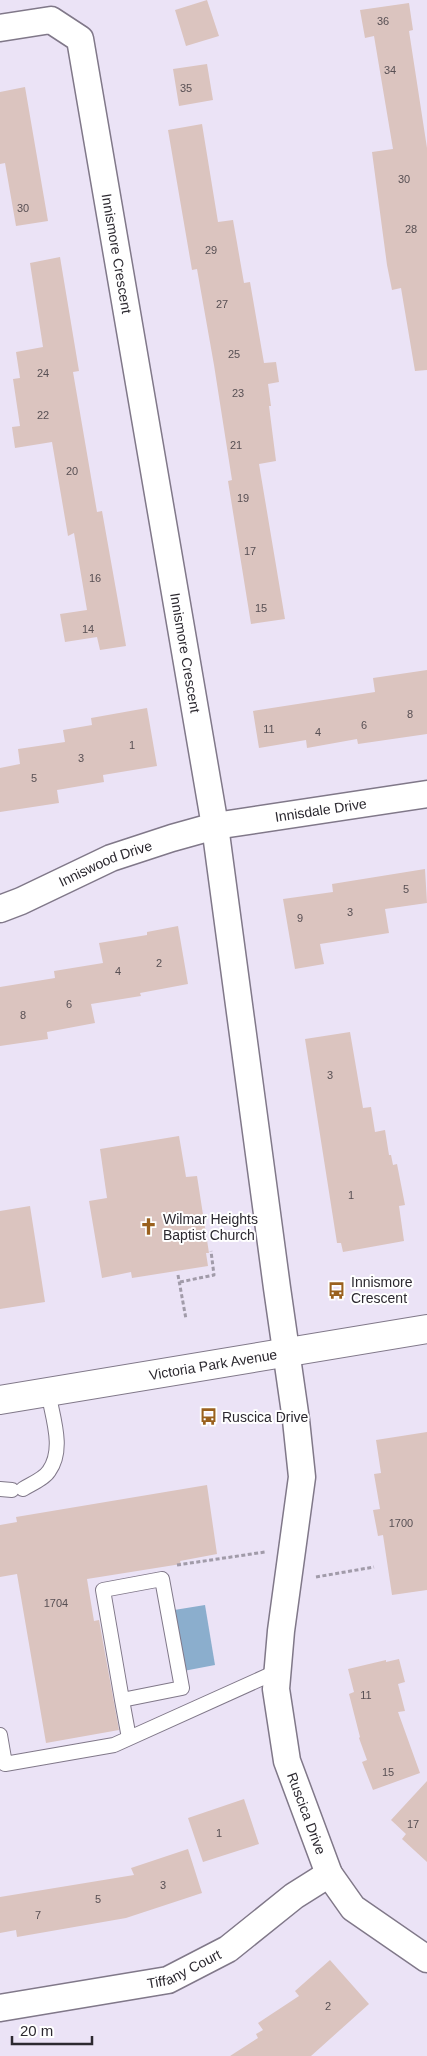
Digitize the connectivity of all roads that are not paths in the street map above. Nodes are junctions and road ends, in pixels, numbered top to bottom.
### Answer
1 (0, 28) edge
2 (427, 794) edge
3 (215, 826) junction
4 (0, 909) edge
5 (427, 1328) edge
6 (287, 1353) junction
7 (48, 1391) junction
8 (0, 1400) edge
9 (12, 1489) edge
10 (278, 1672) junction
11 (122, 1700) junction
12 (0, 1735) edge
13 (129, 1738) junction
14 (328, 1874) junction
15 (427, 1958) edge
16 (7, 2007) edge

1 - 3 street, Innismore Crescent
2 - 3 street, Innisdale Drive
3 - 4 street, Inniswood Drive
3 - 6 street, Innismore Crescent
5 - 6 main road, Victoria Park Avenue
6 - 7 main road, Victoria Park Avenue
6 - 10 street, Ruscica Drive
7 - 8 main road, Victoria Park Avenue
7 - 9 lane
10 - 13 lane
10 - 14 street, Ruscica Drive
11 - 11 lane
11 - 13 lane
12 - 13 lane
14 - 15 street, Ruscica Drive
14 - 16 street, Tiffany Court

